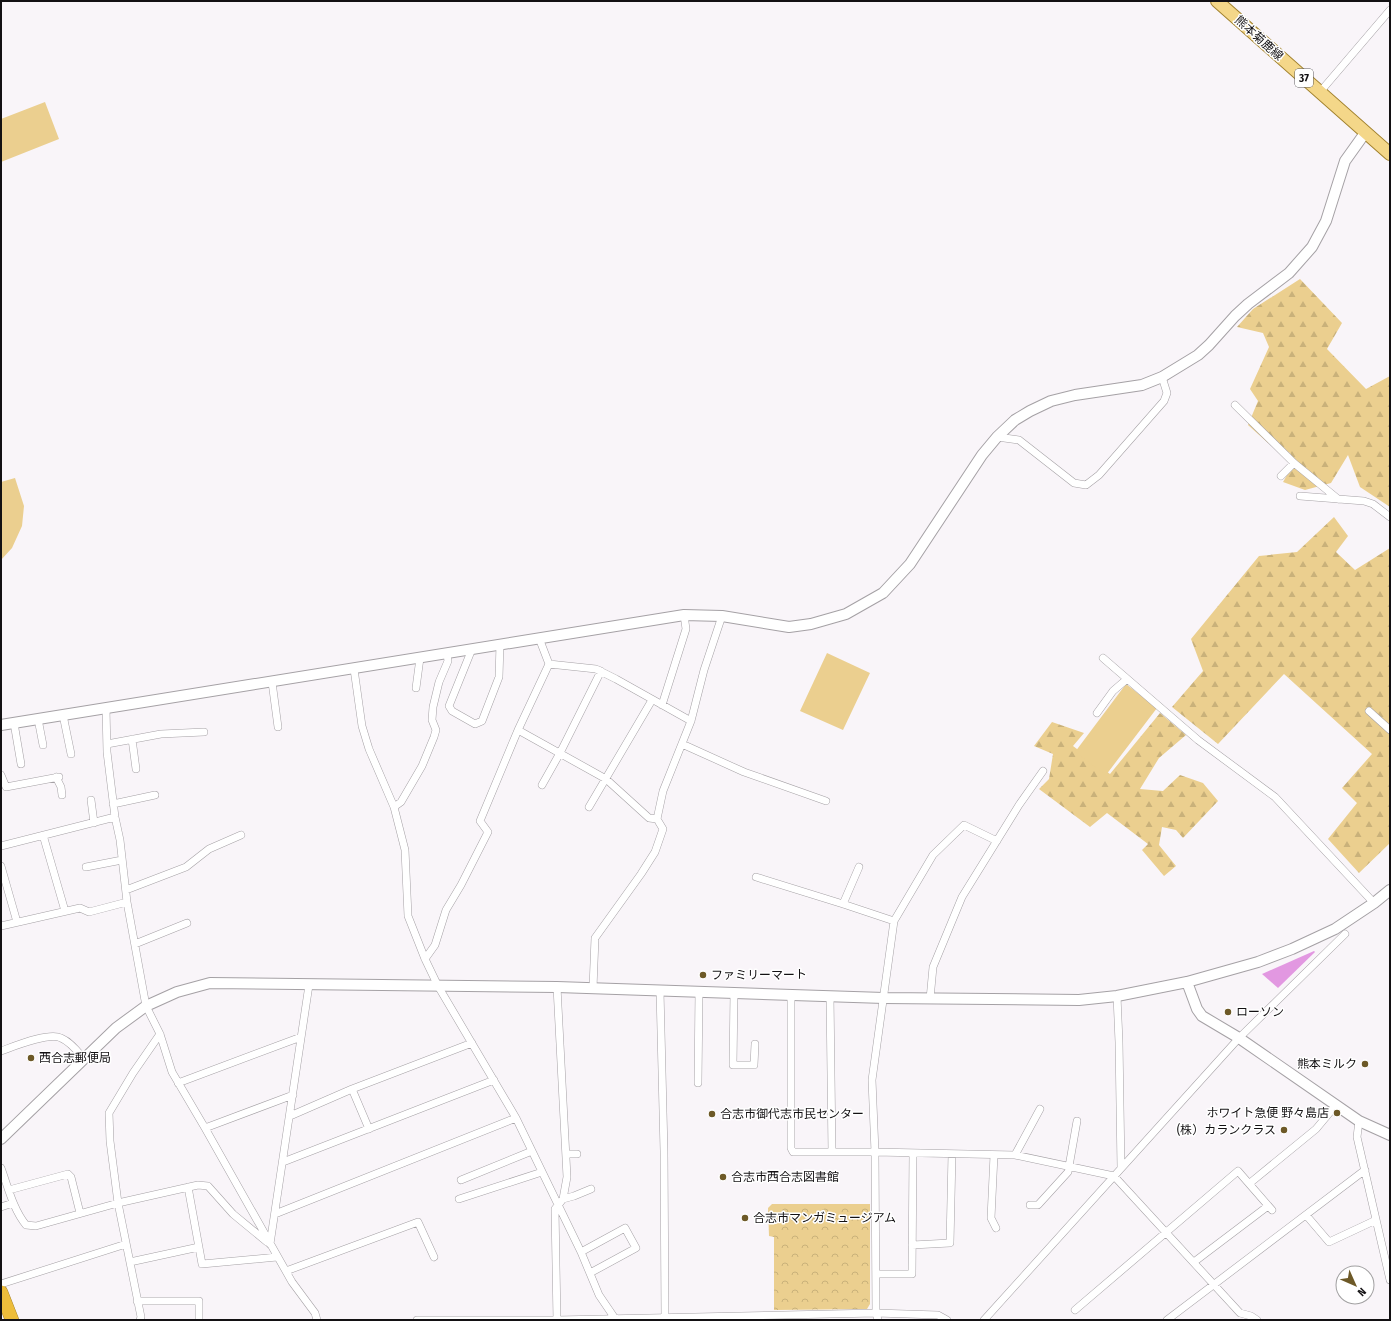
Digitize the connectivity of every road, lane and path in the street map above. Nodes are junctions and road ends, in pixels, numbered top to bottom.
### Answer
1 (1217, 1) edge
2 (1390, 10) edge
3 (1320, 92) junction
4 (1365, 133) junction
5 (1390, 154) edge
6 (1162, 377) junction
7 (1235, 405) dead end
8 (997, 437) junction
9 (1294, 463) junction
10 (1281, 476) dead end
11 (1300, 496) dead end
12 (1338, 499) junction
13 (1390, 516) edge
14 (684, 615) junction
15 (722, 616) junction
16 (539, 638) junction
17 (500, 644) junction
18 (472, 649) junction
19 (447, 653) junction
20 (420, 658) junction
21 (1103, 658) dead end
22 (549, 664) junction
23 (354, 669) junction
24 (601, 671) junction
25 (1127, 679) junction
26 (272, 682) junction
27 (416, 688) dead end
28 (652, 700) junction
29 (662, 705) junction
30 (106, 708) junction
31 (1369, 711) dead end
32 (1097, 713) dead end
33 (63, 715) junction
34 (38, 719) junction
35 (692, 721) junction
36 (14, 723) junction
37 (1, 726) edge
38 (278, 727) dead end
39 (518, 730) junction
40 (1390, 730) edge
41 (204, 732) dead end
42 (132, 739) junction
43 (107, 744) junction
44 (682, 744) junction
45 (43, 745) dead end
46 (560, 753) junction
47 (71, 754) dead end
48 (21, 764) dead end
49 (136, 769) dead end
50 (1043, 771) dead end
51 (1, 775) edge
52 (606, 779) junction
53 (542, 785) dead end
54 (62, 795) dead end
55 (155, 795) dead end
56 (91, 800) dead end
57 (826, 801) dead end
58 (113, 804) junction
59 (394, 807) junction
60 (589, 807) dead end
61 (115, 817) junction
62 (657, 819) junction
63 (94, 823) junction
64 (43, 835) junction
65 (241, 835) dead end
66 (997, 841) junction
67 (1, 846) edge
68 (122, 860) junction
69 (1, 866) edge
70 (86, 867) dead end
71 (859, 867) dead end
72 (756, 877) dead end
73 (126, 890) junction
74 (1390, 890) edge
75 (127, 902) junction
76 (1374, 903) junction
77 (843, 904) junction
78 (65, 911) junction
79 (894, 921) junction
80 (17, 922) junction
81 (187, 923) dead end
82 (1, 926) edge
83 (1345, 934) dead end
84 (135, 944) junction
85 (425, 959) junction
86 (1187, 982) junction
87 (309, 985) junction
88 (438, 986) junction
89 (558, 987) junction
90 (593, 988) junction
91 (660, 991) junction
92 (698, 992) junction
93 (734, 993) junction
94 (791, 995) junction
95 (830, 996) junction
96 (1117, 996) junction
97 (884, 998) junction
98 (930, 998) junction
99 (146, 1006) junction
100 (160, 1034) junction
101 (301, 1038) junction
102 (1239, 1038) junction
103 (472, 1043) junction
104 (754, 1044) dead end
105 (1, 1050) edge
106 (84, 1059) junction
107 (494, 1080) junction
108 (698, 1083) dead end
109 (178, 1084) junction
110 (352, 1089) junction
111 (293, 1095) junction
112 (1336, 1105) junction
113 (1040, 1109) dead end
114 (290, 1116) junction
115 (516, 1118) junction
116 (1076, 1121) dead end
117 (1359, 1121) junction
118 (205, 1128) junction
119 (369, 1129) junction
120 (1390, 1135) edge
121 (1, 1139) edge
122 (532, 1151) junction
123 (832, 1152) junction
124 (875, 1152) junction
125 (913, 1153) junction
126 (566, 1154) junction
127 (577, 1154) dead end
128 (952, 1154) junction
129 (994, 1155) junction
130 (1015, 1155) junction
131 (283, 1162) junction
132 (1069, 1167) junction
133 (1, 1168) edge
134 (1121, 1168) junction
135 (1365, 1170) junction
136 (542, 1172) junction
137 (1114, 1176) junction
138 (461, 1180) dead end
139 (1250, 1183) junction
140 (188, 1188) junction
141 (591, 1189) dead end
142 (9, 1190) junction
143 (459, 1199) dead end
144 (563, 1199) junction
145 (13, 1203) junction
146 (118, 1203) junction
147 (558, 1205) junction
148 (1030, 1205) dead end
149 (1, 1207) edge
150 (80, 1213) junction
151 (275, 1214) junction
152 (1306, 1215) junction
153 (1376, 1220) junction
154 (996, 1228) dead end
155 (1167, 1232) junction
156 (126, 1244) junction
157 (270, 1244) junction
158 (912, 1245) junction
159 (199, 1247) junction
160 (581, 1252) junction
161 (277, 1257) junction
162 (434, 1257) dead end
163 (130, 1262) junction
164 (1194, 1262) junction
165 (286, 1271) junction
166 (590, 1273) junction
167 (876, 1274) junction
168 (1390, 1280) edge
169 (1, 1284) edge
170 (1214, 1284) junction
171 (1, 1292) edge
172 (137, 1301) junction
173 (1075, 1310) dead end
174 (877, 1316) edge
175 (665, 1317) junction
176 (852, 1317) edge
177 (749, 1318) edge
178 (799, 1318) edge
179 (616, 1319) edge
180 (703, 1319) edge
181 (12, 1320) edge
182 (140, 1320) edge
183 (199, 1320) edge
184 (317, 1320) edge
185 (417, 1320) edge
186 (470, 1320) edge
187 (557, 1320) edge
188 (947, 1320) edge
189 (984, 1320) edge
190 (1167, 1320) edge
191 (1257, 1320) edge

1 - 3 main road, 熊本菊鹿線 / 37
2 - 3 street
3 - 4 main road, 熊本菊鹿線 / 37
4 - 5 main road, 熊本菊鹿線 / 37
4 - 6 street
6 - 8 street
6 - 8 street
7 - 9 street
8 - 15 street
9 - 10 street
9 - 12 street
11 - 12 street
12 - 13 street
14 - 15 street
14 - 16 street
14 - 29 street
15 - 35 street
16 - 17 street
16 - 22 street
17 - 18 street
17 - 18 street
18 - 19 street
19 - 20 street
19 - 59 street
20 - 23 street
20 - 27 street
21 - 25 street
22 - 24 street
22 - 39 street
23 - 26 street
23 - 59 street
24 - 28 street
24 - 46 street
25 - 32 street
25 - 76 street
26 - 30 street
26 - 38 street
28 - 29 street
28 - 52 street
29 - 35 street
30 - 33 street
30 - 43 street
31 - 40 street
33 - 34 street
33 - 47 street
34 - 36 street
34 - 45 street
35 - 44 street
36 - 37 street
36 - 48 street
39 - 46 street
39 - 85 street
41 - 42 street
42 - 43 street
42 - 49 street
43 - 58 street
44 - 57 street
44 - 62 street
46 - 52 street
46 - 53 street
50 - 66 street
51 - 54 street
52 - 60 street
52 - 62 street
55 - 58 street
56 - 63 street
58 - 61 street
59 - 85 street
61 - 63 street
61 - 68 street
62 - 90 street
63 - 64 street
64 - 67 street
64 - 78 street
65 - 73 street
66 - 79 street
66 - 98 street
68 - 70 street
68 - 73 street
69 - 80 street
71 - 77 street
72 - 77 street
73 - 75 street
74 - 76 street
75 - 78 street
75 - 84 street
76 - 86 street
77 - 79 street
78 - 80 street
79 - 97 street
80 - 82 street
81 - 84 street
83 - 102 street
84 - 99 street
85 - 88 street
86 - 96 street
86 - 102 street
87 - 88 street
87 - 99 street
87 - 101 street
88 - 89 street
88 - 103 street
89 - 90 street
89 - 126 street
90 - 91 street
91 - 92 street
91 - 175 street
92 - 93 street
92 - 108 street
93 - 94 street
93 - 104 street
94 - 95 street
94 - 123 street
95 - 97 street
95 - 123 street
96 - 98 street
96 - 134 street
97 - 98 street
97 - 124 street
99 - 100 street
99 - 106 street
100 - 109 street
100 - 146 street
101 - 109 street
101 - 111 street
102 - 112 street
102 - 134 street
103 - 107 street
103 - 110 street
105 - 106 street
106 - 121 street
107 - 115 street
107 - 119 street
109 - 118 street
110 - 114 street
110 - 119 street
111 - 114 street
111 - 118 street
112 - 117 street
112 - 139 street
113 - 130 street
114 - 131 street
115 - 122 street
115 - 151 street
116 - 132 street
117 - 120 street
117 - 135 street
118 - 157 street
119 - 131 street
122 - 136 street
122 - 138 street
123 - 124 street
124 - 125 street
124 - 167 street
125 - 128 street
125 - 158 street
126 - 127 street
126 - 144 street
128 - 129 street
128 - 158 street
129 - 130 street
129 - 154 street
130 - 132 street
131 - 151 street
132 - 137 street
132 - 148 street
133 - 142 street
134 - 137 street
135 - 152 street
135 - 153 street
136 - 143 street
136 - 147 street
137 - 155 street
137 - 189 street
139 - 155 street
139 - 164 street
140 - 146 street
140 - 157 street
140 - 159 street
141 - 144 street
142 - 145 street
142 - 150 street
144 - 147 street
145 - 149 street
145 - 150 street
146 - 150 street
146 - 156 street
147 - 160 street
147 - 187 street
151 - 157 street
152 - 153 street
152 - 170 street
153 - 168 street
155 - 164 street
155 - 173 street
156 - 163 street
156 - 169 street
157 - 161 street
158 - 167 street
159 - 161 street
159 - 163 street
160 - 166 street
160 - 166 street
161 - 165 street
162 - 165 street
163 - 172 street
164 - 170 street
165 - 184 street
166 - 179 street
167 - 174 street
170 - 190 street
170 - 191 street
171 - 181 highway
172 - 182 street
172 - 183 street
174 - 176 street
174 - 188 street
175 - 179 street
175 - 180 street
176 - 178 street
177 - 178 street
177 - 180 street
179 - 187 street
185 - 186 street
186 - 187 street

